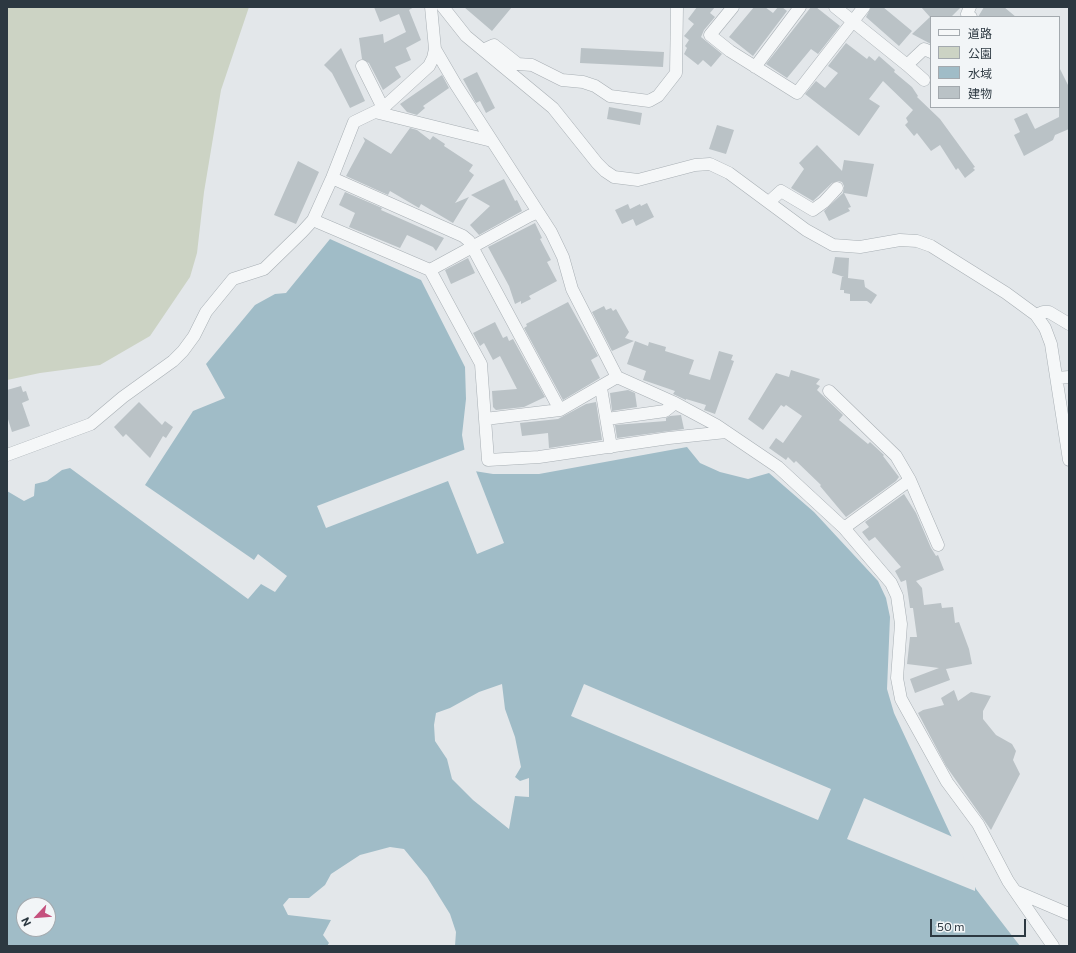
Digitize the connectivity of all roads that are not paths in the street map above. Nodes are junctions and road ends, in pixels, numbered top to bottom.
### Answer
1 (431, 7) edge
2 (443, 7) edge
3 (677, 7) edge
4 (733, 7) edge
5 (800, 7) edge
6 (835, 7) edge
7 (864, 7) edge
8 (970, 7) edge
9 (969, 16) edge
10 (853, 22) junction
11 (435, 49) junction
12 (483, 50) junction
13 (930, 52) edge
14 (908, 65) junction
15 (362, 66) dead end
16 (755, 67) junction
17 (924, 80) dead end
18 (379, 110) junction
19 (492, 140) junction
20 (332, 178) junction
21 (837, 188) dead end
22 (769, 202) junction
23 (538, 212) junction
24 (313, 220) junction
25 (473, 247) junction
26 (430, 270) junction
27 (1036, 315) junction
28 (1069, 324) edge
29 (617, 377) junction
30 (1063, 378) edge
31 (601, 388) junction
32 (829, 391) dead end
33 (675, 404) junction
34 (560, 410) junction
35 (485, 419) junction
36 (607, 420) junction
37 (726, 432) junction
38 (611, 447) junction
39 (7, 455) edge
40 (1069, 460) edge
41 (910, 480) junction
42 (844, 528) junction
43 (938, 545) dead end
44 (1011, 886) junction
45 (1069, 914) edge
46 (1053, 946) edge

1 - 11 street
2 - 12 street
3 - 12 street
4 - 16 street
5 - 16 street
6 - 10 street
7 - 10 street
8 - 9 street
10 - 14 street
10 - 16 street
11 - 18 street
11 - 19 street
12 - 22 street
13 - 14 street
14 - 17 street
15 - 18 street
18 - 19 street
18 - 20 street
19 - 23 street
20 - 24 street
20 - 25 street
21 - 22 street
22 - 27 street
23 - 25 street
23 - 29 street
24 - 26 street
24 - 39 street
25 - 26 street
25 - 34 street
26 - 35 street
27 - 28 street
27 - 30 street
29 - 31 street
29 - 33 street
30 - 40 street
31 - 34 street
31 - 36 street
32 - 41 street
33 - 36 street
33 - 37 street
34 - 35 street
35 - 38 street
36 - 38 street
37 - 38 street
37 - 42 street
41 - 42 street
41 - 43 street
42 - 44 street
44 - 45 street
44 - 46 street

